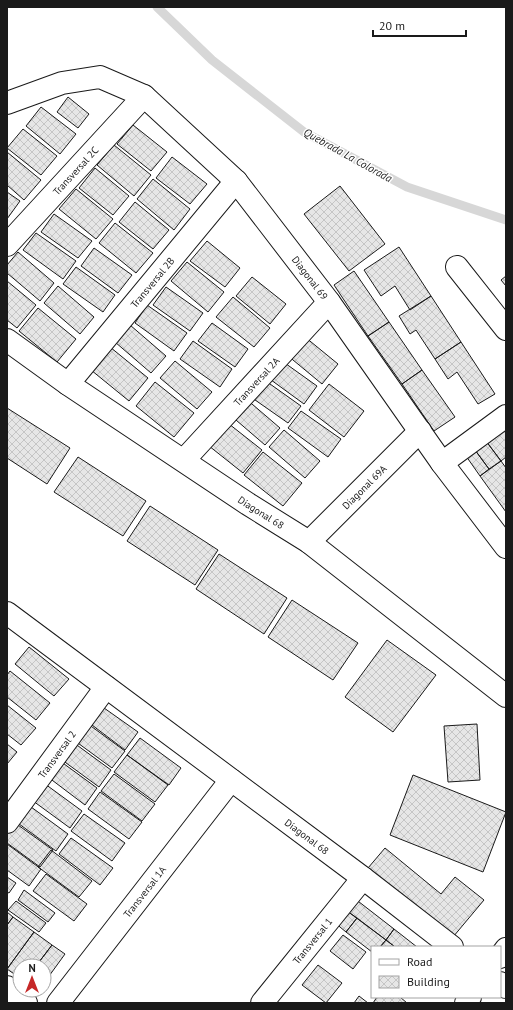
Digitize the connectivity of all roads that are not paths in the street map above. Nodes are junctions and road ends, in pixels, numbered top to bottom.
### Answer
1 (144, 96) junction
2 (7, 103) edge
3 (236, 180) junction
4 (7, 245) edge
5 (457, 267) dead end
6 (329, 302) junction
7 (506, 329) edge
8 (7, 340) edge
9 (68, 384) junction
10 (506, 416) edge
11 (420, 431) junction
12 (184, 460) junction
13 (442, 464) junction
14 (309, 542) junction
15 (506, 547) edge
16 (7, 613) edge
17 (106, 686) junction
18 (506, 696) edge
19 (231, 780) junction
20 (7, 822) edge
21 (363, 878) junction
22 (451, 946) edge
23 (7, 987) edge
24 (26, 1003) edge
25 (58, 1003) edge
26 (262, 1003) edge

1 - 2 street, Diagonal 69
1 - 3 street, Diagonal 69
1 - 4 street, Transversal 2C
3 - 6 street, Diagonal 69
3 - 9 street, Transversal 2B
5 - 7 street
6 - 11 street, Diagonal 69
6 - 12 street, Transversal 2A
8 - 9 street, Diagonal 68
9 - 12 street, Diagonal 68
10 - 13 street
11 - 13 street, Diagonal 69
11 - 14 street, Diagonal 69A
12 - 14 street, Diagonal 68
13 - 15 street, Diagonal 69
14 - 18 street, Diagonal 68
16 - 17 street, Diagonal 68
17 - 19 street, Diagonal 68
17 - 20 street, Transversal 2
19 - 21 street, Diagonal 68
19 - 25 street, Transversal 1A
21 - 22 street, Diagonal 68
21 - 26 street, Transversal 1
23 - 24 street

